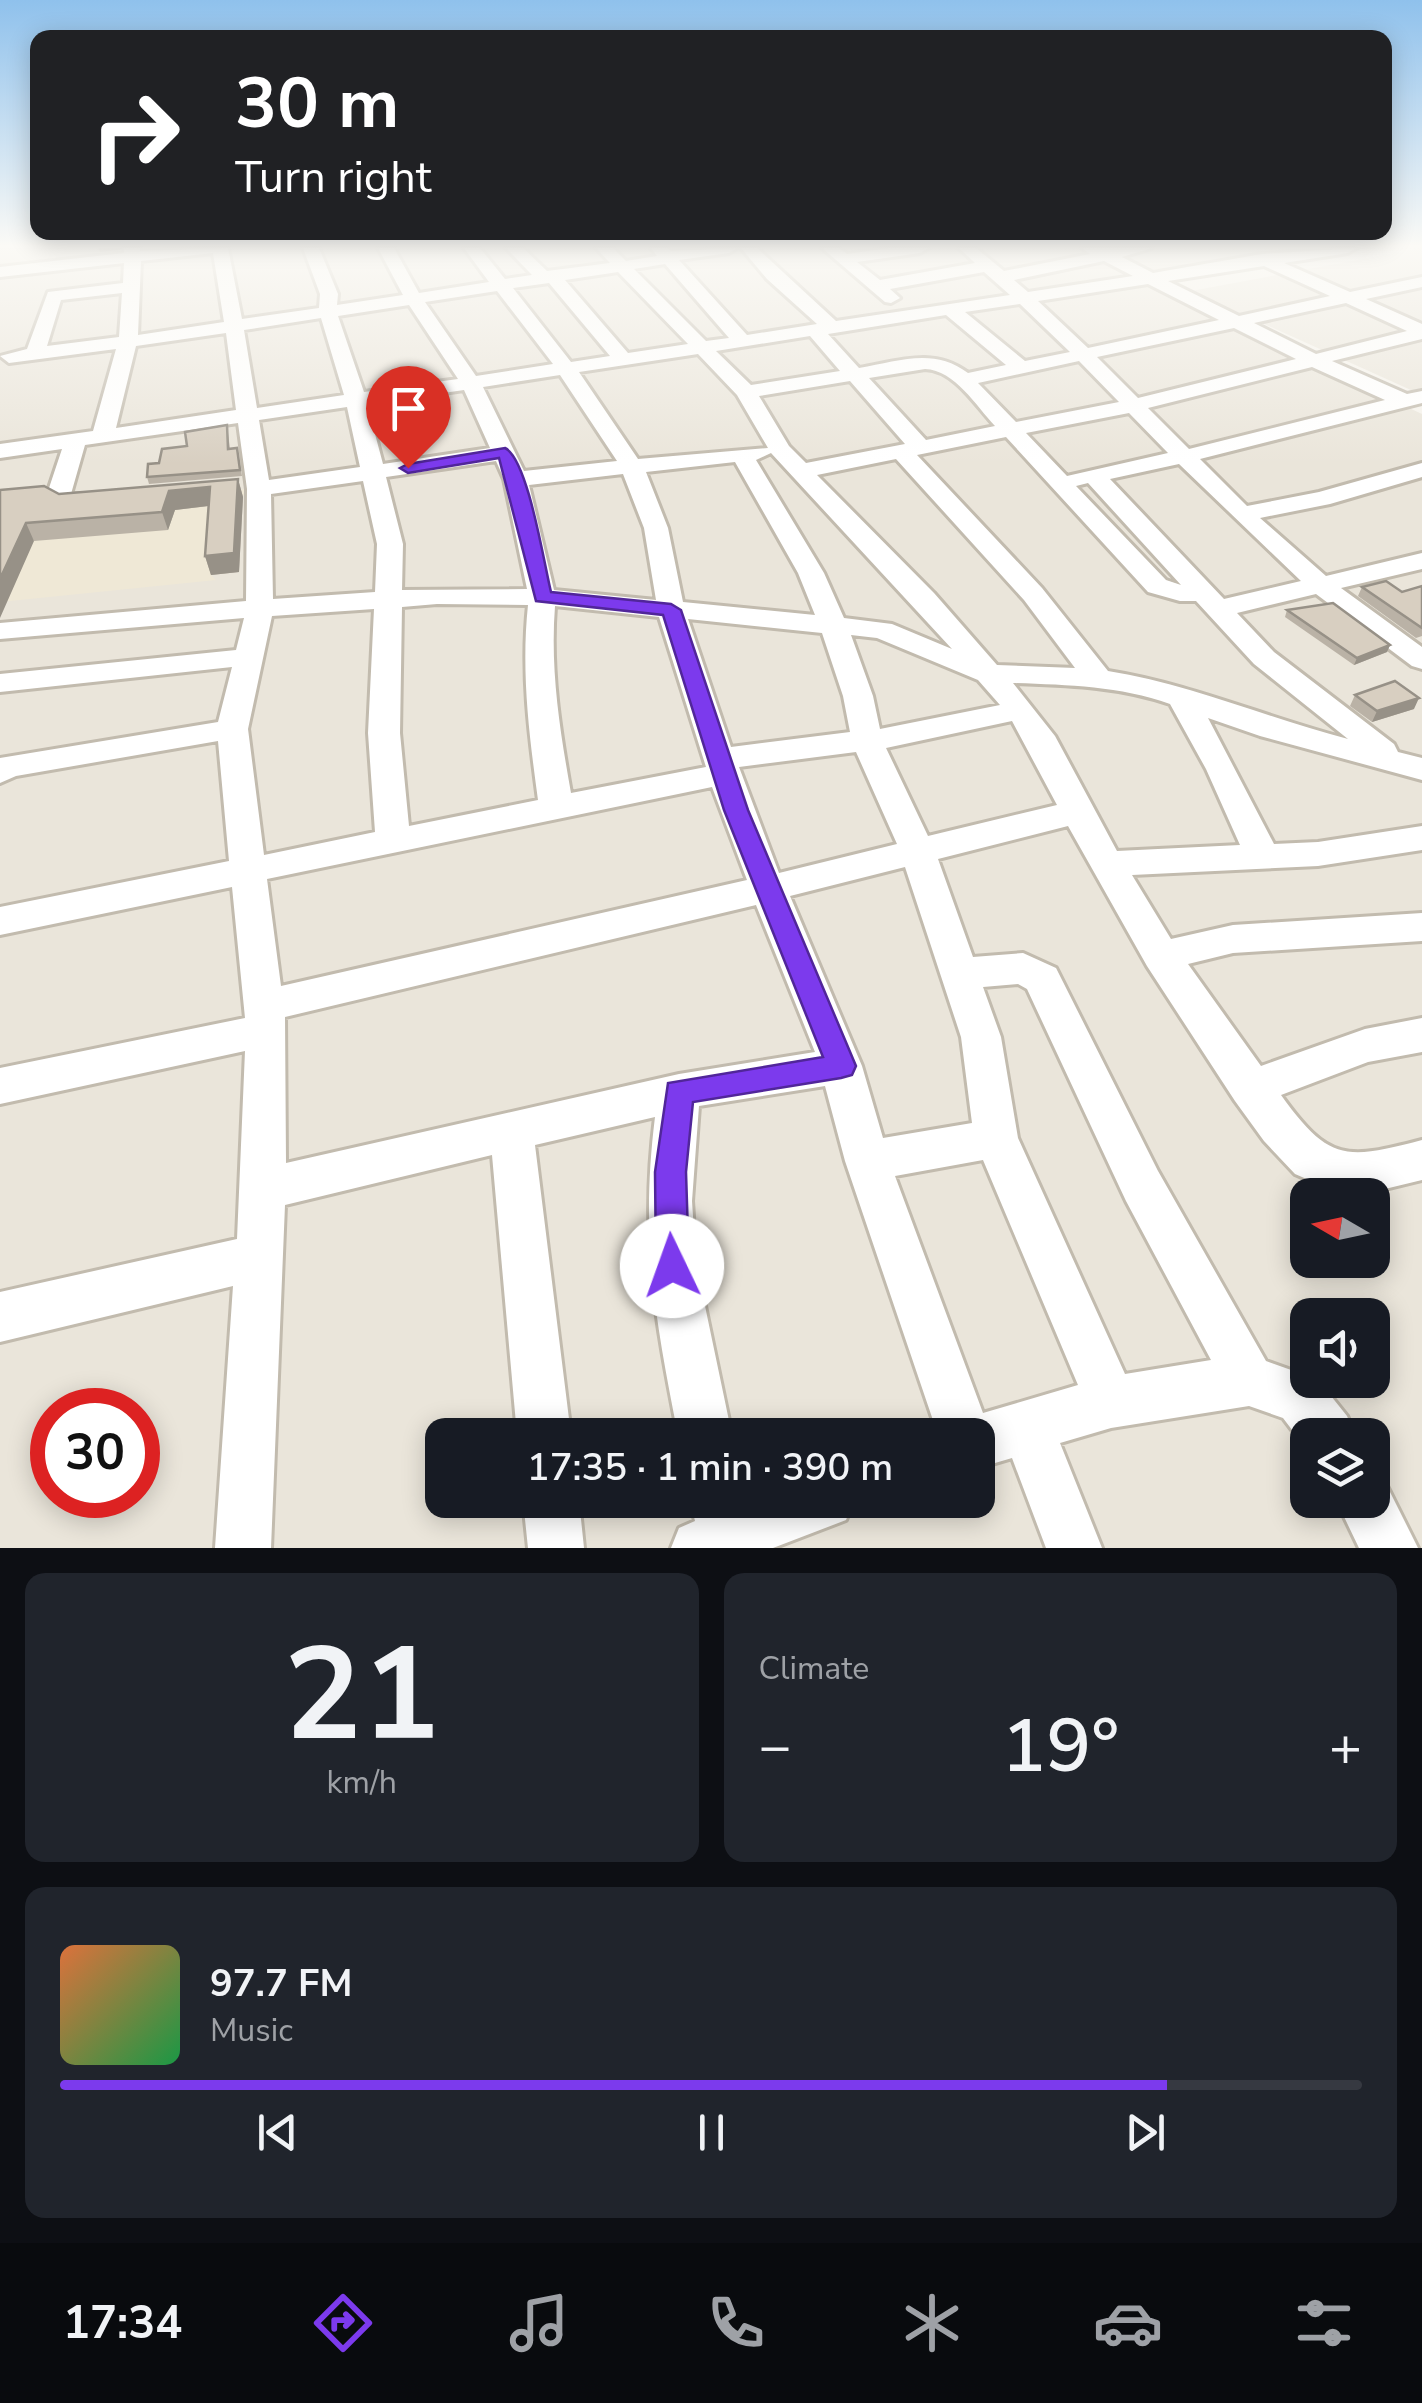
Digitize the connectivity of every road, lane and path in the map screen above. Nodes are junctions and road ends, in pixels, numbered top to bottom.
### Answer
1 (46, 320) edge
2 (128, 320) edge
3 (233, 320) edge
4 (273, 320) edge
5 (331, 320) edge
6 (429, 320) edge
7 (529, 320) edge
8 (587, 320) edge
9 (676, 320) edge
10 (723, 320) edge
11 (815, 320) edge
12 (874, 320) edge
13 (963, 320) edge
14 (1048, 320) edge
15 (1235, 320) edge
16 (1236, 320) edge
17 (1397, 320) edge
18 (234, 326) junction
19 (823, 329) junction
20 (1422, 332) edge
21 (742, 341) junction
22 (128, 342) junction
23 (702, 347) junction
24 (35, 353) junction
25 (4, 357) edge
26 (1082, 357) junction
27 (622, 358) junction
28 (1312, 360) junction
29 (565, 367) junction
30 (1023, 369) junction
31 (854, 376) junction
32 (0, 377) edge
33 (964, 380) junction
34 (471, 384) junction
35 (746, 392) junction
36 (356, 400) junction
37 (1416, 402) edge
38 (1131, 406) junction
39 (245, 416) junction
40 (1008, 431) junction
41 (103, 436) junction
42 (76, 440) junction
43 (0, 451) edge
44 (912, 451) junction
45 (505, 453) junction
46 (742, 455) junction
47 (1182, 457) junction
48 (791, 461) junction
49 (631, 466) junction
50 (1422, 470) edge
51 (375, 474) junction
52 (1094, 476) junction
53 (516, 479) junction
54 (1058, 482) junction
55 (252, 487) junction
56 (122, 498) edge
57 (1242, 514) junction
58 (1422, 561) edge
59 (1324, 586) junction
60 (542, 597) junction
61 (390, 601) junction
62 (1210, 601) junction
63 (260, 610) junction
64 (671, 610) junction
65 (834, 628) junction
66 (0, 631) edge
67 (249, 657) junction
68 (1422, 660) edge
69 (985, 672) junction
70 (1098, 678) junction
71 (0, 683) edge
72 (1182, 698) junction
73 (1020, 710) junction
74 (232, 729) junction
75 (866, 742) junction
76 (1414, 762) edge
77 (724, 766) junction
78 (0, 772) edge
79 (556, 806) junction
80 (1076, 812) junction
81 (1422, 838) edge
82 (393, 842) junction
83 (917, 849) junction
84 (1263, 858) junction
85 (1106, 864) junction
86 (247, 873) junction
87 (770, 884) junction
88 (0, 921) edge
89 (1422, 926) edge
90 (1161, 956) junction
91 (957, 974) junction
92 (265, 1018) junction
93 (1422, 1036) edge
94 (841, 1066) junction
95 (0, 1086) edge
96 (1250, 1088) junction
97 (679, 1092) junction
98 (511, 1128) junction
99 (996, 1138) junction
100 (1422, 1160) edge
101 (867, 1161) junction
102 (263, 1189) junction
103 (257, 1256) junction
104 (0, 1318) edge
105 (1249, 1380) junction
106 (1111, 1402) junction
107 (542, 1418) edge
108 (700, 1418) edge
109 (959, 1418) edge
110 (1316, 1418) edge
111 (1002, 1434) edge
112 (553, 1518) edge
113 (769, 1518) edge
114 (1374, 1518) edge
115 (718, 1534) edge
116 (244, 1548) edge
117 (556, 1548) edge
118 (1074, 1548) edge
119 (1390, 1548) edge

1 - 24 street
2 - 22 street
3 - 18 street
4 - 18 street
5 - 36 street
6 - 34 street
7 - 29 street
8 - 27 street
9 - 23 street
10 - 21 street
11 - 19 street
12 - 19 street
13 - 30 street
14 - 26 street
15 - 26 street
16 - 28 street
17 - 20 street
18 - 22 street
18 - 39 street
19 - 21 street
19 - 31 street
20 - 28 street
21 - 23 street
22 - 24 street
22 - 41 street
23 - 27 street
23 - 35 street
24 - 25 street
25 - 32 street
26 - 30 street
26 - 38 street
27 - 29 street
28 - 37 street
28 - 38 street
29 - 34 street
29 - 49 street
30 - 33 street
31 - 33 street
31 - 35 street
31 - 44 street
33 - 40 street
34 - 36 street
34 - 45 street
35 - 48 street
36 - 39 street
36 - 51 street
37 - 47 street
38 - 40 street
38 - 47 street
39 - 41 street
39 - 55 street
40 - 44 street
40 - 54 street
41 - 42 street
42 - 43 street
42 - 56 street
44 - 48 street
44 - 70 street
45 - 51 street
45 - 53 street
46 - 48 street
46 - 49 street
46 - 65 street
47 - 52 street
47 - 57 street
48 - 69 street
49 - 53 street
49 - 64 street
50 - 57 street
51 - 55 street
51 - 61 street
52 - 54 street
52 - 62 street
53 - 60 street
54 - 62 street
55 - 63 street
57 - 59 street
58 - 59 street
59 - 62 street
59 - 68 street
60 - 61 street
60 - 64 street
60 - 79 street
61 - 63 street
61 - 82 street
62 - 76 street
63 - 66 street
63 - 67 street
64 - 65 street
64 - 77 street
65 - 69 street
65 - 75 street
67 - 71 street
67 - 74 street
69 - 70 street
69 - 73 street
70 - 72 street
72 - 76 street
72 - 84 street
73 - 75 street
73 - 80 street
74 - 78 street
74 - 86 street
75 - 77 street
75 - 83 street
77 - 79 street
77 - 87 street
79 - 82 street
80 - 83 street
80 - 85 street
81 - 84 street
82 - 86 street
83 - 87 street
83 - 91 street
84 - 85 street
85 - 90 street
86 - 88 street
86 - 92 street
87 - 92 street
87 - 94 street
89 - 90 street
90 - 96 street
91 - 99 street
91 - 105 street
92 - 95 street
92 - 102 street
93 - 96 street
94 - 97 street
94 - 101 street
96 - 100 street
97 - 98 street
97 - 108 street
98 - 102 street
98 - 107 street
99 - 101 street
99 - 106 street
101 - 109 street
102 - 103 street
103 - 104 street
103 - 116 street
105 - 106 street
105 - 110 street
106 - 111 street
111 - 118 street
112 - 117 street
113 - 115 street
114 - 119 street

